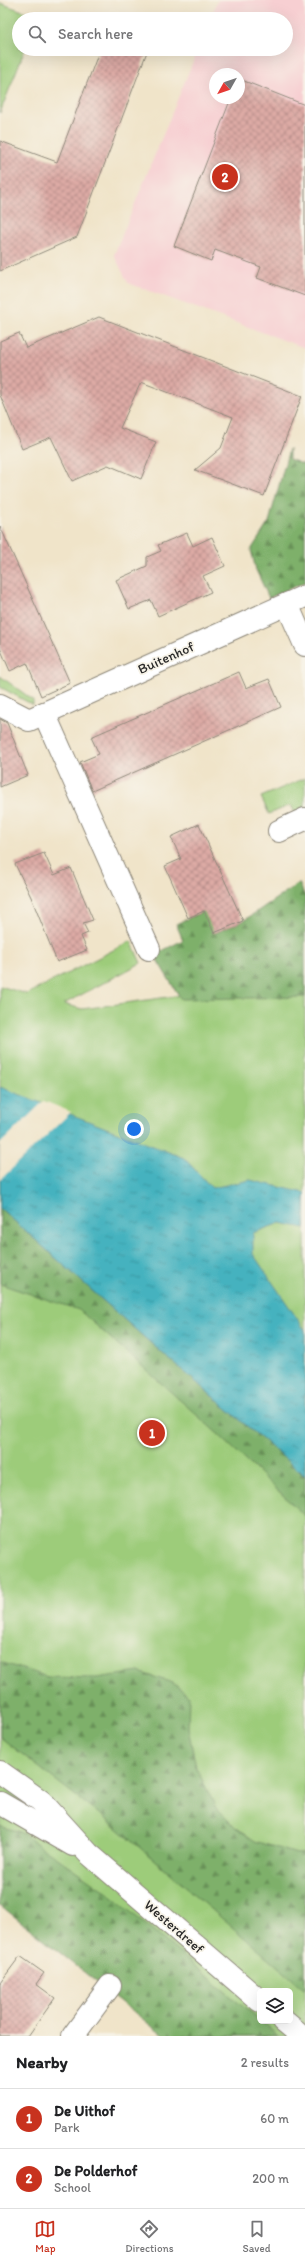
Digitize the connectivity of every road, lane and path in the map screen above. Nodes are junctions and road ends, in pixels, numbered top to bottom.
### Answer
1 (296, 600) edge
2 (305, 645) edge
3 (0, 705) edge
4 (44, 713) junction
5 (305, 819) edge
6 (278, 831) dead end
7 (149, 949) dead end
8 (0, 1772) edge
9 (0, 1803) edge
10 (88, 1853) junction
11 (110, 1986) dead end
12 (257, 1998) edge
13 (288, 2024) edge
14 (73, 2036) edge
15 (302, 2036) edge

1 - 2 street, Buitenhof
1 - 4 street, Buitenhof
3 - 4 street, Buitenhof
4 - 7 street
5 - 6 street
8 - 10 street, Westerdreef
9 - 10 street, Westerdreef
10 - 12 street, Westerdreef
11 - 14 street
13 - 15 street

